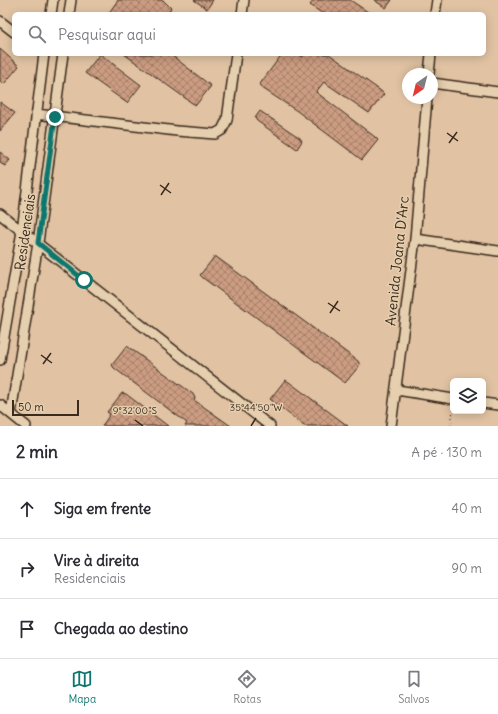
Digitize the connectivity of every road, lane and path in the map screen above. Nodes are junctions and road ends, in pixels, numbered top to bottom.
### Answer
1 (53, 0) edge
2 (70, 0) edge
3 (244, 0) edge
4 (437, 0) edge
5 (51, 12) edge
6 (69, 12) edge
7 (242, 12) edge
8 (435, 12) edge
9 (0, 21) edge
10 (12, 30) edge
11 (44, 56) edge
12 (63, 56) edge
13 (236, 56) edge
14 (431, 56) edge
15 (430, 68) edge
16 (438, 84) edge
17 (498, 92) edge
18 (426, 104) edge
19 (36, 114) junction
20 (55, 117) junction
21 (0, 214) edge
22 (22, 231) junction
23 (415, 239) junction
24 (38, 243) junction
25 (498, 251) edge
26 (0, 360) edge
27 (397, 390) junction
28 (450, 399) edge
29 (486, 403) edge
30 (0, 405) edge
31 (498, 405) edge
32 (10, 413) junction
33 (452, 414) edge
34 (26, 426) edge
35 (270, 426) edge
36 (391, 426) edge
37 (451, 426) edge

1 - 5 street
2 - 6 street
3 - 7 street
4 - 8 street
9 - 10 street
11 - 19 street, Residenciais
12 - 20 street, Residenciais
13 - 20 street
14 - 15 street
16 - 17 street
18 - 23 street, Avenida Joana D'Arc
19 - 20 street
19 - 22 street, Residenciais
20 - 24 street, Residenciais
21 - 22 street
22 - 24 street
22 - 26 street, Residenciais
23 - 25 street
23 - 27 street, Avenida Joana D'Arc
24 - 32 street, Residenciais
24 - 35 street
27 - 28 street
27 - 36 street, Avenida Joana D'Arc
29 - 31 street
30 - 32 street
32 - 34 street
33 - 37 path

